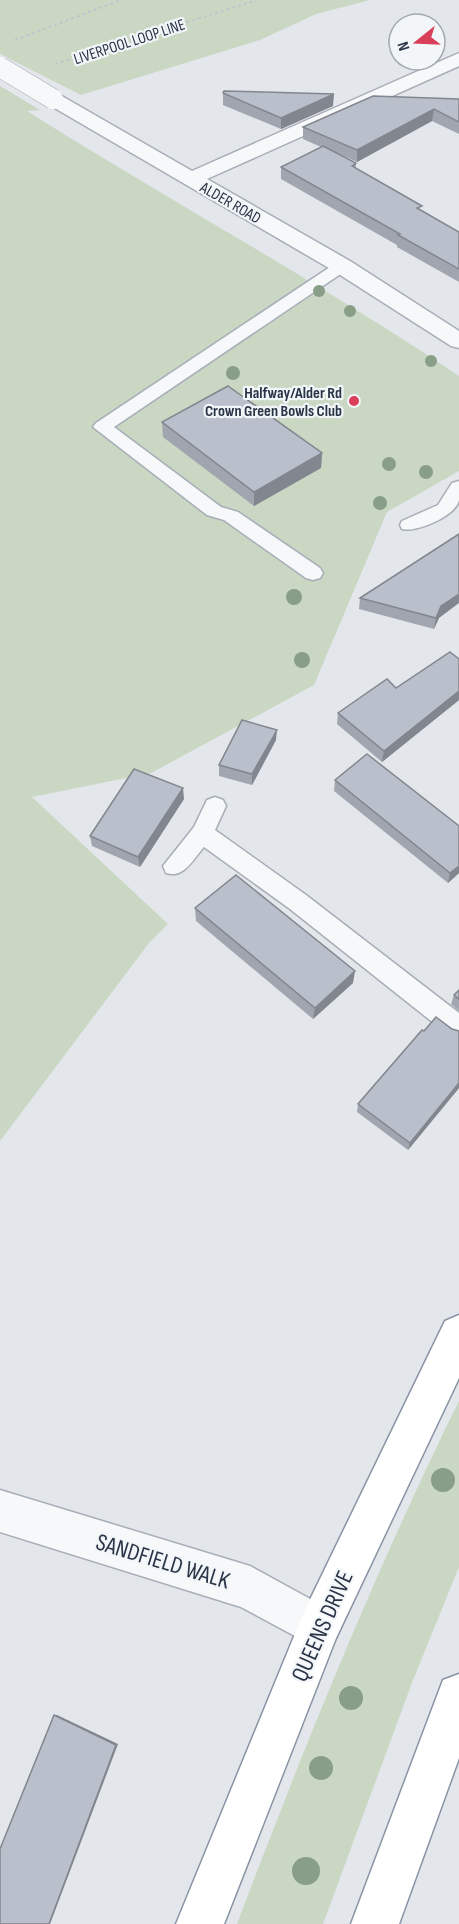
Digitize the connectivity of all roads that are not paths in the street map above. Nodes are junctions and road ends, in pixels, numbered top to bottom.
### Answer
1 (459, 59) edge
2 (0, 67) edge
3 (191, 179) junction
4 (342, 266) junction
5 (459, 341) edge
6 (459, 487) edge
7 (410, 525) dead end
8 (313, 573) dead end
9 (215, 806) dead end
10 (202, 833) junction
11 (174, 866) dead end
12 (459, 1028) edge
13 (459, 1335) edge
14 (0, 1511) edge
15 (320, 1627) junction
16 (456, 1721) edge
17 (200, 1924) edge
18 (375, 1924) edge

1 - 3 street
2 - 3 street, ALDER ROAD, bridge
3 - 4 street, ALDER ROAD
4 - 5 street, ALDER ROAD
4 - 8 lane
6 - 7 lane
9 - 10 lane
10 - 11 lane
10 - 12 lane
13 - 15 highway, QUEENS DRIVE
14 - 15 street, SANDFIELD WALK
15 - 17 highway, QUEENS DRIVE
16 - 18 highway

